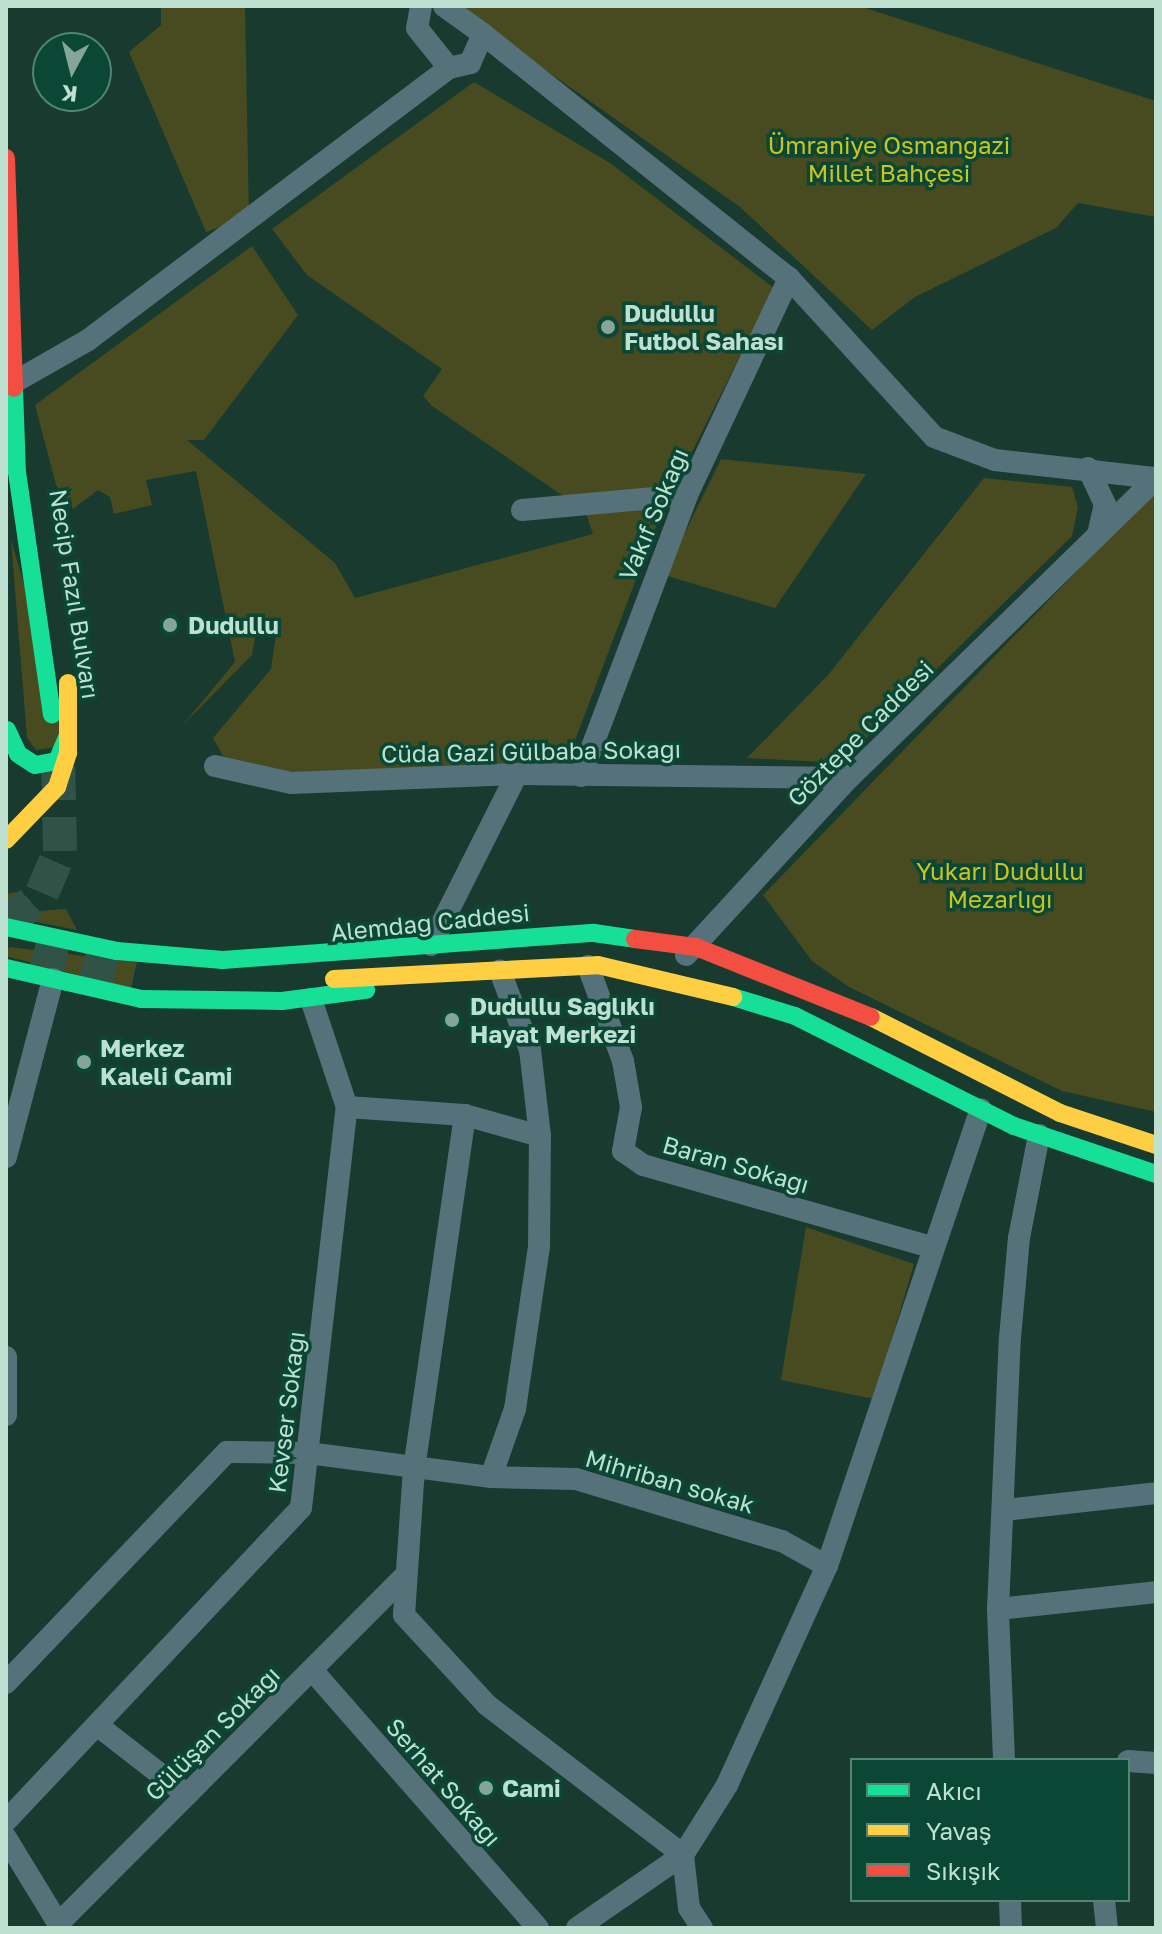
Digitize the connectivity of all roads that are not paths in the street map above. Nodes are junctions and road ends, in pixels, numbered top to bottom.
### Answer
1 (421, 6) edge
2 (444, 6) edge
3 (483, 34) junction
4 (449, 68) junction
5 (6, 158) edge
6 (789, 278) junction
7 (11, 384) junction
8 (1088, 468) junction
9 (1156, 478) edge
10 (687, 495) junction
11 (522, 510) dead end
12 (1098, 535) junction
13 (6, 706) edge
14 (52, 714) dead end
15 (70, 728) junction
16 (7, 733) edge
17 (215, 766) dead end
18 (517, 774) junction
19 (581, 776) junction
20 (849, 778) junction
21 (6, 840) edge
22 (6, 927) edge
23 (431, 945) junction
24 (691, 947) junction
25 (588, 966) junction
26 (6, 968) edge
27 (500, 971) junction
28 (469, 973) junction
29 (134, 974) tunnel mouth
30 (53, 979) junction
31 (674, 979) junction
32 (311, 999) junction
33 (347, 1107) junction
34 (981, 1109) junction
35 (465, 1115) junction
36 (1039, 1135) junction
37 (540, 1136) junction
38 (1156, 1145) edge
39 (6, 1157) edge
40 (1156, 1174) edge
41 (931, 1247) junction
42 (6, 1357) edge
43 (6, 1415) edge
44 (308, 1453) junction
45 (414, 1468) junction
46 (491, 1477) junction
47 (1156, 1493) edge
48 (1005, 1510) junction
49 (827, 1566) junction
50 (402, 1579) junction
51 (1156, 1592) edge
52 (998, 1609) junction
53 (312, 1670) junction
54 (6, 1683) edge
55 (97, 1725) junction
56 (1004, 1758) edge
57 (1130, 1761) edge
58 (1156, 1763) edge
59 (187, 1795) junction
60 (6, 1821) edge
61 (6, 1838) edge
62 (683, 1855) junction
63 (1010, 1902) edge
64 (1104, 1902) edge
65 (60, 1926) edge
66 (538, 1928) edge
67 (577, 1928) edge
68 (702, 1928) edge
69 (1011, 1928) edge
70 (1107, 1928) edge

1 - 4 street
2 - 3 street
3 - 4 street
3 - 6 street
4 - 7 street
5 - 7 main road, Necip Fazıl Bulvarı
6 - 8 street
6 - 10 street, Vakıf Sokağı
7 - 14 main road, Necip Fazıl Bulvarı
7 - 15 main road, Necip Fazıl Bulvarı
8 - 9 street
8 - 12 street
9 - 12 street, Göztepe Caddesi
10 - 11 street
10 - 19 street, Vakıf Sokağı
12 - 20 street, Göztepe Caddesi
13 - 16 main road
15 - 16 main road
15 - 21 main road, Necip Fazıl Bulvarı
17 - 18 street, Cüda Gazi Gülbaba Sokağı
18 - 19 street, Cüda Gazi Gülbaba Sokağı
18 - 23 street
19 - 20 street, Cüda Gazi Gülbaba Sokağı
20 - 24 street, Göztepe Caddesi
22 - 23 main road, Alemdağ Caddesi
23 - 24 main road, Alemdağ Caddesi
24 - 31 street, Göztepe Caddesi
24 - 38 main road, Alemdağ Caddesi
25 - 27 main road, Alemdağ Caddesi
25 - 31 main road, Alemdağ Caddesi
25 - 41 street, Baran Sokağı
26 - 30 main road, Alemdağ Caddesi
27 - 28 main road, Alemdağ Caddesi
27 - 37 street
28 - 29 main road, Alemdağ Caddesi
28 - 32 main road, Alemdağ Caddesi
30 - 32 main road, Alemdağ Caddesi
30 - 39 street
31 - 34 main road, Alemdağ Caddesi
32 - 33 street
33 - 35 street
33 - 44 street, Kevser Sokağı
34 - 36 main road, Alemdağ Caddesi
34 - 41 street
35 - 37 street
35 - 45 street
36 - 40 main road, Alemdağ Caddesi
36 - 48 street
37 - 46 street
41 - 49 street
42 - 43 street
44 - 45 street, Mihriban sokak
44 - 54 street, Mihriban sokak
44 - 55 street, Kevser Sokağı
45 - 46 street, Mihriban sokak
45 - 50 street
46 - 49 street, Mihriban sokak
47 - 48 street
48 - 52 street
49 - 62 street
50 - 53 street, Gülüşan Sokağı
50 - 62 street
51 - 52 street
52 - 56 street
53 - 59 street, Gülüşan Sokağı
53 - 66 street, Serhat Sokağı
55 - 59 street
55 - 60 street, Kevser Sokağı
57 - 58 street
59 - 65 street, Gülüşan Sokağı
61 - 65 street
62 - 67 street
62 - 68 street
63 - 69 street
64 - 70 street

